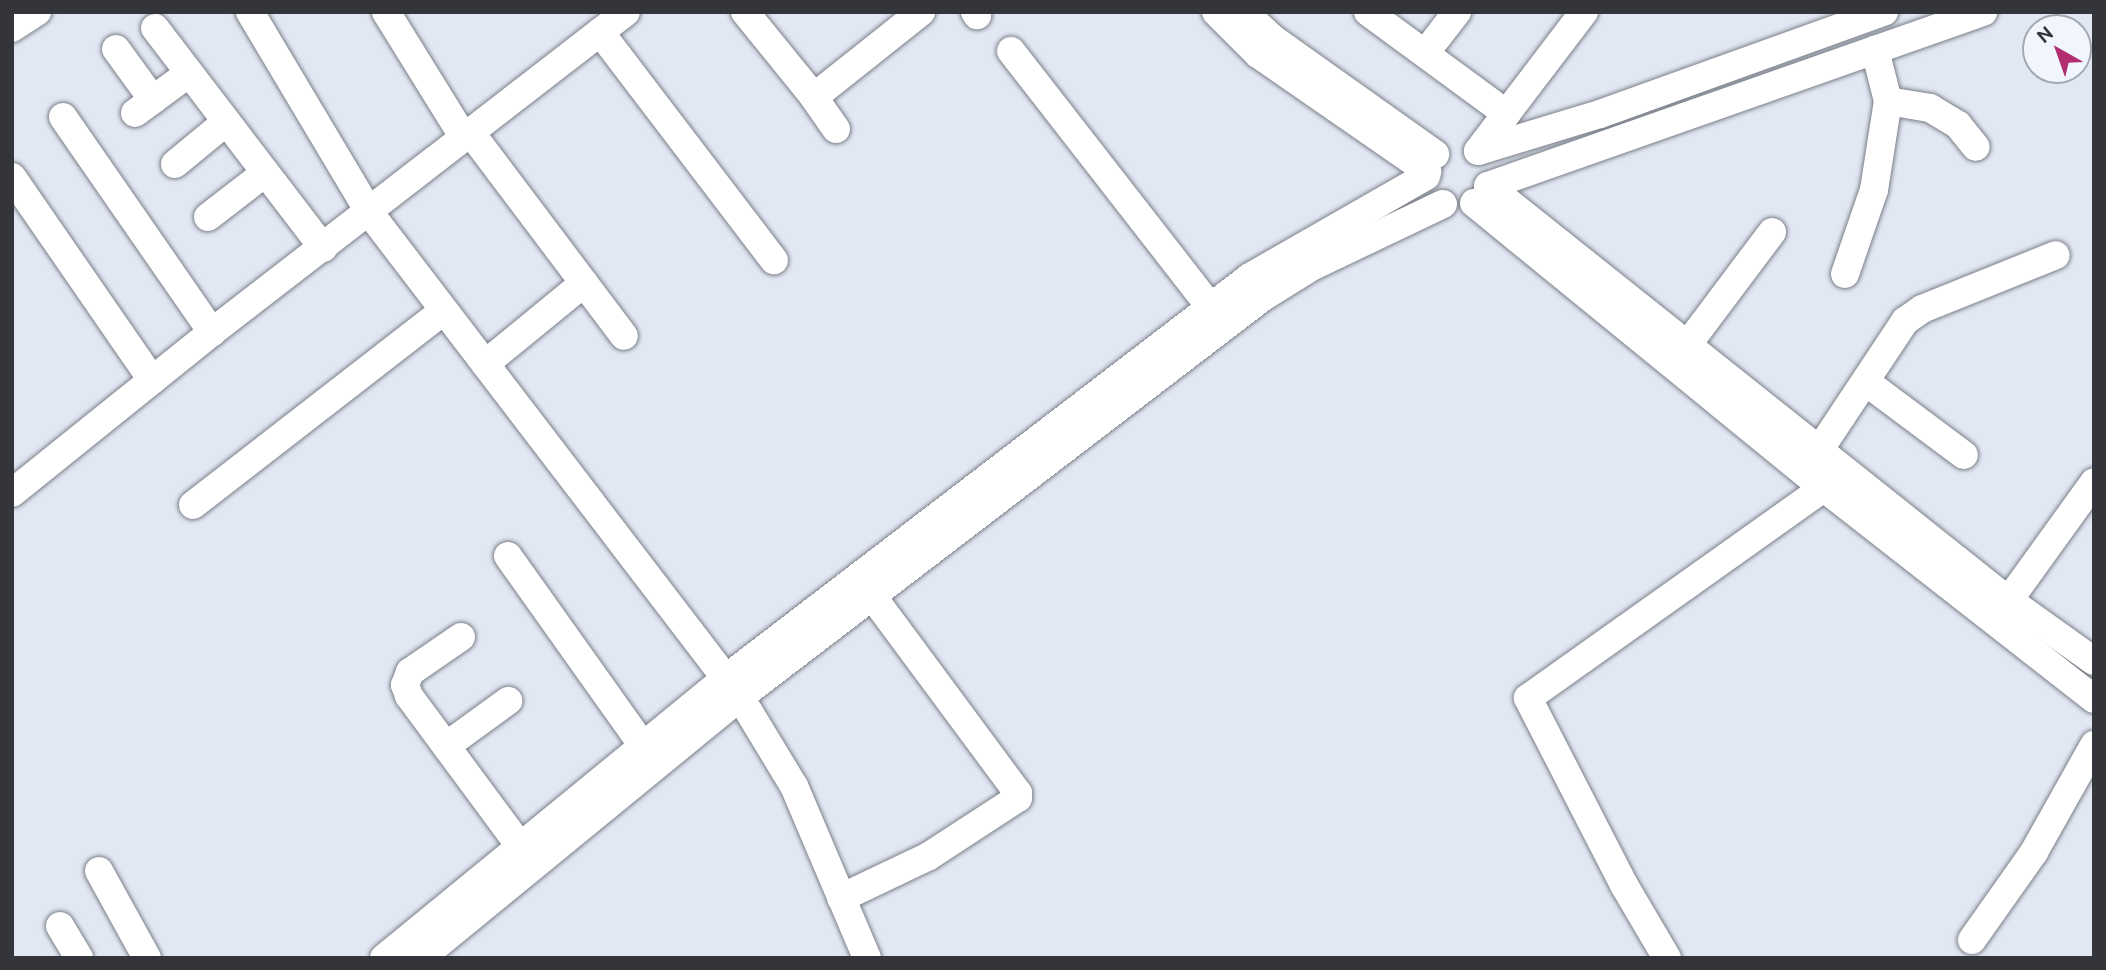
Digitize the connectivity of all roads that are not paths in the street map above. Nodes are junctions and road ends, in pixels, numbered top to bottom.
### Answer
1 (37, 12) edge
2 (250, 12) edge
3 (386, 12) edge
4 (625, 12) edge
5 (745, 12) edge
6 (921, 12) edge
7 (1216, 12) edge
8 (1244, 12) edge
9 (1368, 12) edge
10 (1457, 12) edge
11 (1584, 12) edge
12 (1884, 12) edge
13 (1983, 12) edge
14 (891, 21) edge
15 (155, 28) dead end
16 (12, 29) edge
17 (600, 32) junction
18 (116, 49) dead end
19 (1875, 50) junction
20 (1011, 51) dead end
21 (1426, 52) junction
22 (189, 74) junction
23 (814, 97) junction
24 (1888, 101) junction
25 (1507, 114) junction
26 (63, 117) dead end
27 (226, 122) junction
28 (836, 129) dead end
29 (467, 135) junction
30 (1976, 147) dead end
31 (1478, 151) junction
32 (175, 163) dead end
33 (1429, 167) junction
34 (265, 173) junction
35 (12, 177) edge
36 (1481, 195) junction
37 (1443, 204) junction
38 (369, 212) junction
39 (208, 217) dead end
40 (1772, 232) dead end
41 (323, 248) junction
42 (2056, 255) dead end
43 (774, 260) dead end
44 (1845, 274) dead end
45 (584, 283) junction
46 (1211, 307) junction
47 (443, 311) junction
48 (212, 332) junction
49 (624, 336) dead end
50 (1688, 344) junction
51 (485, 364) junction
52 (152, 380) junction
53 (1866, 382) junction
54 (1819, 449) junction
55 (1964, 455) dead end
56 (2094, 482) edge
57 (1824, 488) junction
58 (12, 493) edge
59 (193, 505) dead end
60 (508, 556) dead end
61 (872, 596) junction
62 (2009, 600) junction
63 (461, 637) dead end
64 (2094, 661) edge
65 (733, 688) junction
66 (2094, 699) edge
67 (508, 701) dead end
68 (2094, 745) edge
69 (446, 746) junction
70 (643, 746) junction
71 (520, 846) junction
72 (99, 871) dead end
73 (841, 898) junction
74 (60, 926) dead end
75 (1972, 940) dead end
76 (79, 958) edge
77 (147, 958) edge
78 (384, 958) edge
79 (421, 958) edge
80 (867, 958) edge
81 (1667, 958) edge

1 - 16 street
2 - 38 street
3 - 29 street
4 - 17 street
5 - 23 street
6 - 14 street
7 - 33 street
8 - 33 street
9 - 21 street
10 - 21 street
11 - 25 street
12 - 31 street
13 - 19 street
14 - 23 street
15 - 22 street
17 - 29 street
17 - 43 street
18 - 22 street
19 - 24 street
19 - 36 street
20 - 46 street
21 - 25 street
22 - 27 street
23 - 28 street
24 - 30 street
24 - 44 street
25 - 31 street
26 - 48 street
27 - 32 street
27 - 34 street
29 - 38 street
29 - 45 street
31 - 33 street
31 - 36 street
33 - 37 street
33 - 46 street
34 - 39 street
34 - 41 street
35 - 52 street
36 - 37 street
36 - 50 street
36 - 57 street
37 - 61 street
38 - 41 street
38 - 47 street
40 - 50 street
41 - 48 street
42 - 53 street
45 - 49 street
45 - 51 street
46 - 65 street
47 - 51 street
47 - 59 street
48 - 52 street
50 - 54 street
51 - 65 street
52 - 58 street
53 - 54 street
53 - 55 street
54 - 62 street
56 - 62 street
57 - 66 street
57 - 81 street
60 - 70 street
61 - 65 street
61 - 73 street
62 - 64 street
63 - 69 street
65 - 70 street
65 - 73 street
65 - 79 street
67 - 69 street
68 - 75 street
69 - 71 street
70 - 71 street
71 - 78 street
72 - 77 street
73 - 80 street
74 - 76 street

